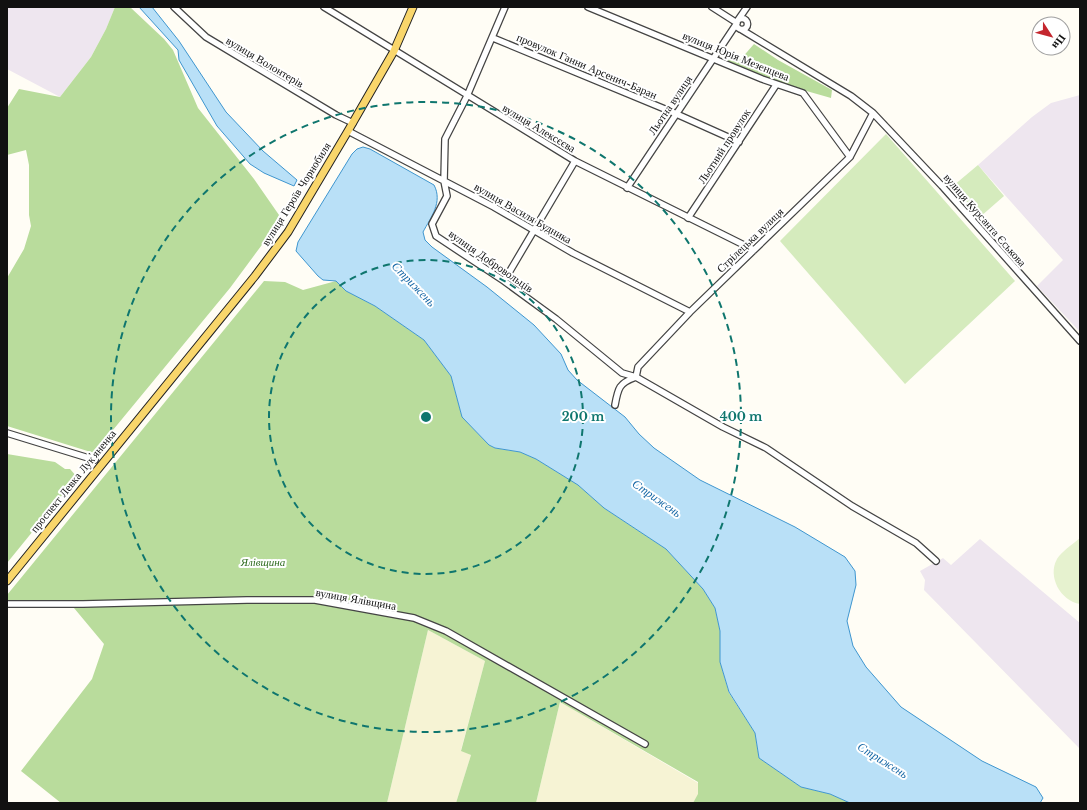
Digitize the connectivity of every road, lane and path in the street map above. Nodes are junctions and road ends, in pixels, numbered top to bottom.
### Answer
1 (174, 7) edge
2 (324, 7) edge
3 (413, 7) edge
4 (505, 7) edge
5 (588, 7) edge
6 (712, 7) edge
7 (747, 7) edge
8 (738, 21) junction
9 (748, 23) junction
10 (742, 30) junction
11 (730, 33) junction
12 (752, 34) junction
13 (493, 38) junction
14 (394, 51) junction
15 (712, 58) junction
16 (776, 85) junction
17 (467, 96) junction
18 (873, 113) junction
19 (676, 114) junction
20 (353, 123) junction
21 (348, 131) junction
22 (739, 142) junction
23 (850, 157) junction
24 (575, 161) junction
25 (444, 181) junction
26 (627, 188) junction
27 (688, 218) junction
28 (534, 230) junction
29 (754, 250) junction
30 (504, 280) junction
31 (690, 312) junction
32 (1080, 341) edge
33 (636, 377) junction
34 (157, 395) joint
35 (615, 405) dead end
36 (7, 433) edge
37 (95, 460) dead end
38 (936, 561) dead end
39 (7, 581) edge
40 (7, 604) edge
41 (645, 744) dead end

1 - 20 street, вулиця Волонтерів
2 - 14 street, вулиця Алексєєва
3 - 14 main road, вулиця Героїв Чорнобиля
4 - 13 street, вулиця Добровольців
5 - 15 street, вулиця Юрія Мезенцева
6 - 8 street
7 - 8 street, Льотна вулиця
7 - 9 street, Льотна вулиця
8 - 9 street
8 - 10 street
8 - 11 street, Льотна вулиця
9 - 10 street
9 - 12 street, Льотна вулиця
10 - 11 street
10 - 12 street, Льотна вулиця
11 - 15 street, Льотна вулиця
12 - 18 street, Льотна вулиця
13 - 17 street, вулиця Добровольців
13 - 19 street, провулок Ганни Арсенич-Баран
14 - 17 street, вулиця Алексєєва
14 - 20 main road, вулиця Героїв Чорнобиля
15 - 16 street, вулиця Юрія Мезенцева
15 - 19 street, Льотна вулиця
16 - 22 street, Льотний провулок
16 - 23 street, вулиця Юрія Мезенцева
17 - 24 street, вулиця Алексєєва
17 - 25 street, вулиця Добровольців
18 - 23 street, Стрілецька вулиця
18 - 32 street, вулиця Курсанта Єськова
19 - 22 street, провулок Ганни Арсенич-Баран
19 - 26 street, Льотна вулиця
20 - 21 main road, вулиця Героїв Чорнобиля
21 - 25 street, вулиця Василя Будника
21 - 34 main road, вулиця Героїв Чорнобиля
22 - 27 street, Льотний провулок
23 - 29 street, Стрілецька вулиця
24 - 26 street, вулиця Алексєєва
24 - 28 street
25 - 28 street, вулиця Василя Будника
25 - 30 street, вулиця Добровольців
26 - 27 street, вулиця Алексєєва
27 - 29 street, вулиця Алексєєва
28 - 30 street
28 - 31 street, вулиця Василя Будника
29 - 31 street, Стрілецька вулиця
30 - 33 street, вулиця Добровольців
31 - 33 street, Стрілецька вулиця
33 - 35 street, Стрілецька вулиця
33 - 38 street
34 - 39 main road, проспект Левка Лукʼяненка
36 - 37 street
40 - 41 street, вулиця Ялівщина

